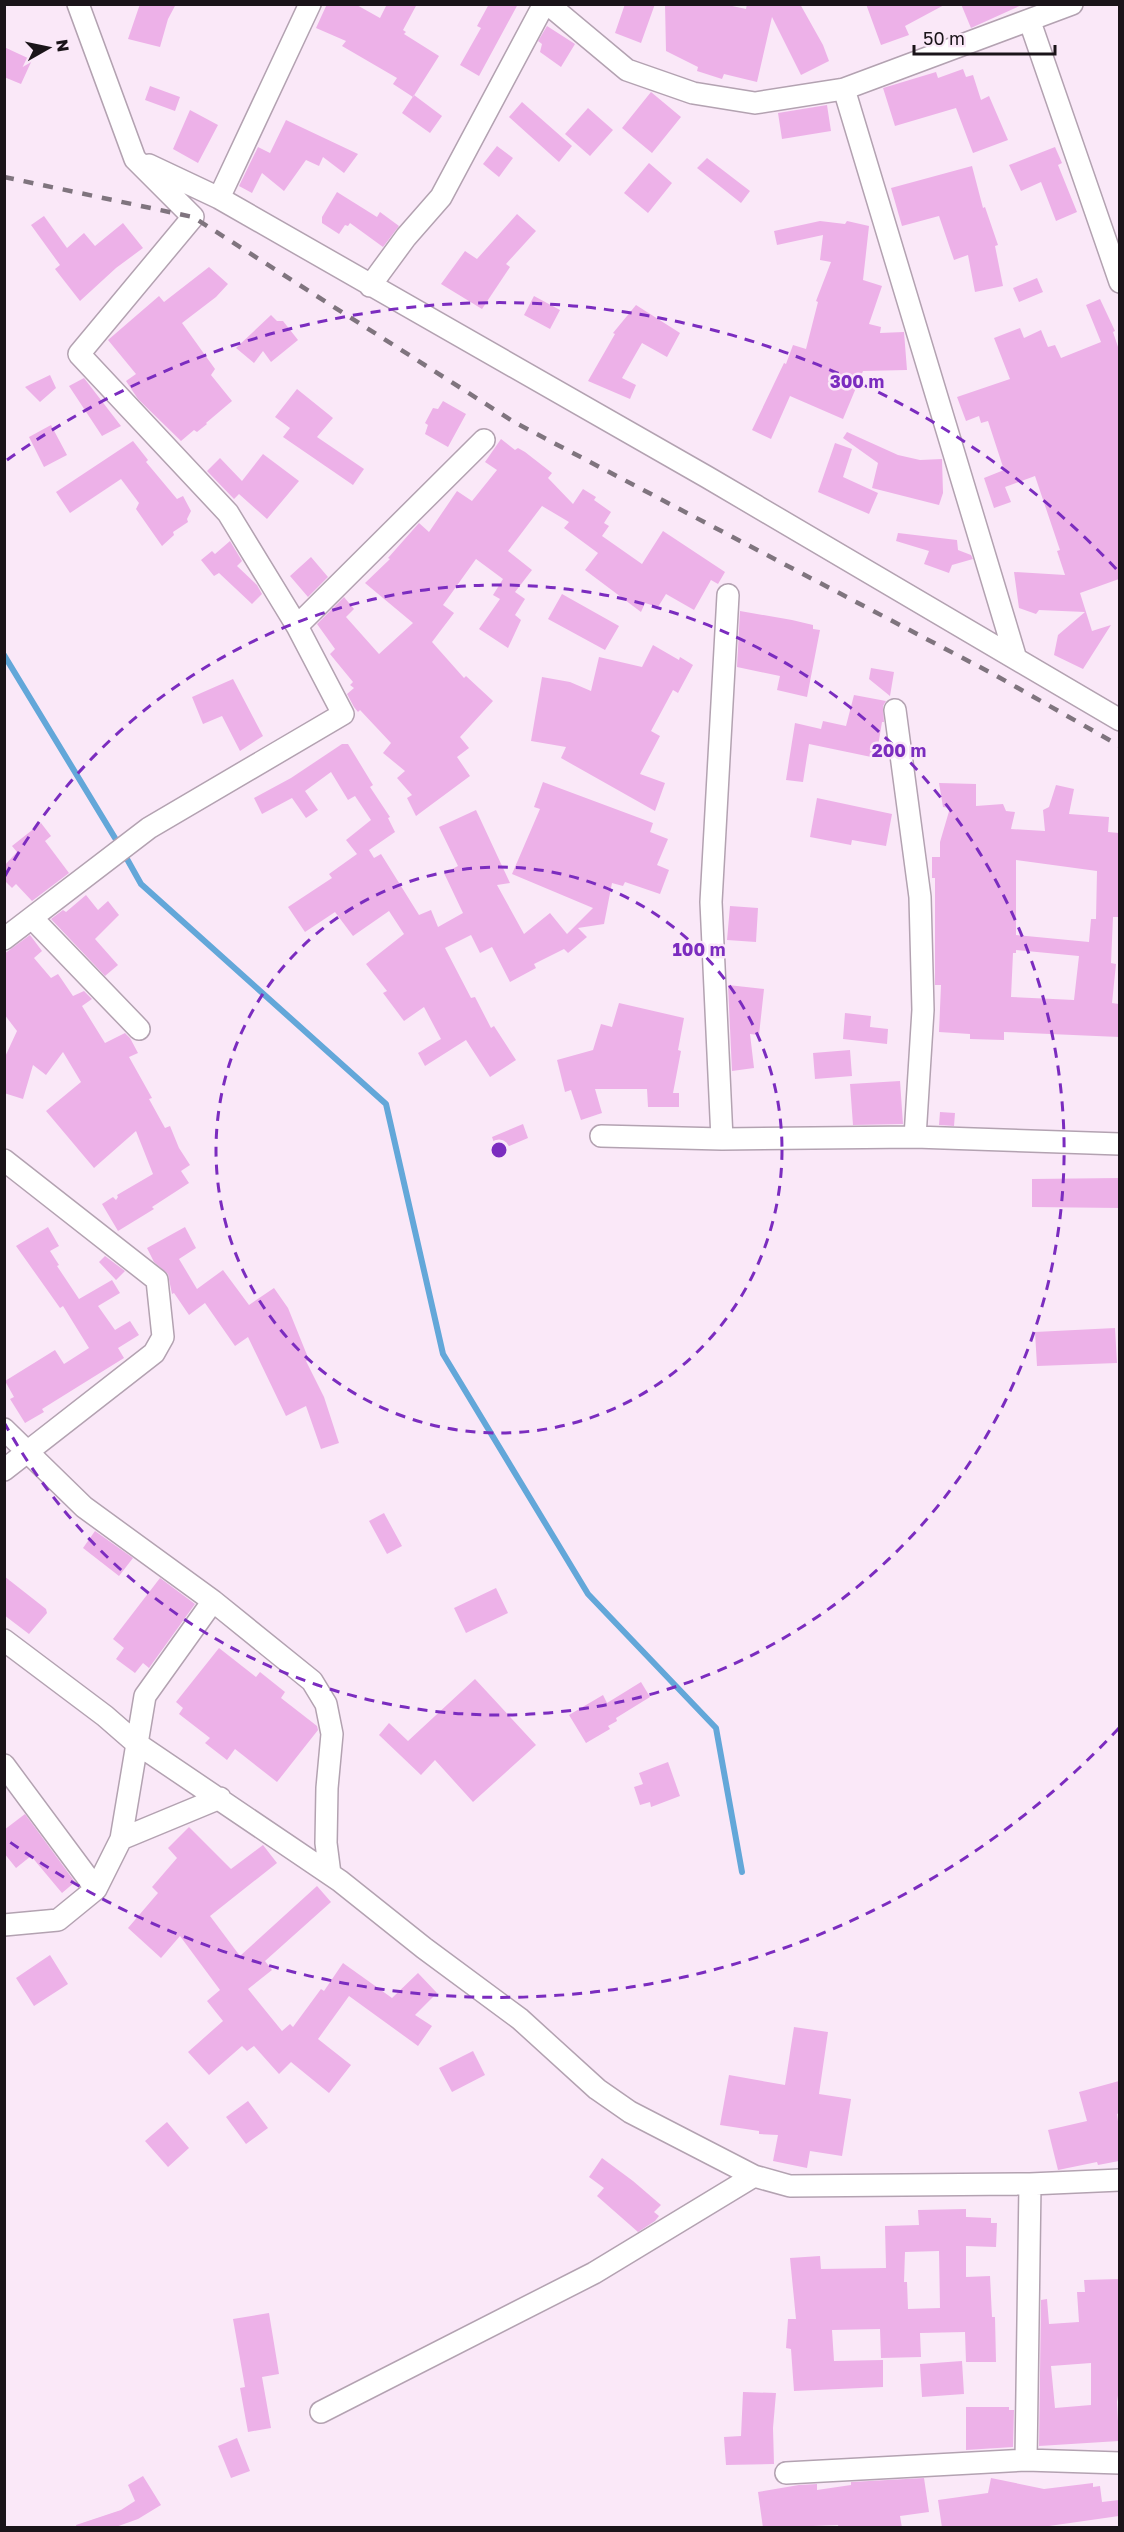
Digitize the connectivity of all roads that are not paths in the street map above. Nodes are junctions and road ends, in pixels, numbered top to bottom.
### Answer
1 (78, 4) edge
2 (310, 4) edge
3 (546, 4) edge
4 (1072, 4) edge
5 (1030, 22) junction
6 (844, 89) junction
7 (135, 159) junction
8 (219, 198) junction
9 (1119, 282) edge
10 (370, 286) junction
11 (484, 440) dead end
12 (728, 595) dead end
13 (297, 626) junction
14 (1016, 658) junction
15 (896, 710) dead end
16 (1119, 720) edge
17 (32, 918) junction
18 (4, 939) edge
19 (138, 1029) dead end
20 (601, 1136) dead end
21 (915, 1137) junction
22 (722, 1139) junction
23 (1119, 1144) edge
24 (4, 1160) edge
25 (4, 1429) edge
26 (29, 1451) junction
27 (4, 1470) edge
28 (213, 1601) junction
29 (4, 1640) edge
30 (136, 1743) junction
31 (4, 1765) edge
32 (220, 1798) junction
33 (121, 1839) junction
34 (330, 1874) junction
35 (96, 1890) junction
36 (4, 1925) edge
37 (753, 2176) junction
38 (1119, 2180) edge
39 (1030, 2184) junction
40 (321, 2412) dead end
41 (1026, 2460) junction
42 (1119, 2463) edge
43 (786, 2473) dead end

1 - 7 street
2 - 8 street
3 - 6 street
3 - 10 street
4 - 5 street
5 - 6 street
5 - 9 street
6 - 14 street
7 - 8 street
7 - 13 street
8 - 10 street
10 - 14 street
11 - 13 street
12 - 22 street
13 - 17 street
14 - 16 street
15 - 21 street
17 - 18 street
17 - 19 street
20 - 22 street
21 - 22 street
21 - 23 street
24 - 26 street
25 - 26 street
26 - 27 street
26 - 28 street
28 - 30 street
28 - 34 street
29 - 30 street
30 - 32 street
30 - 33 street
31 - 35 street
32 - 33 street
32 - 34 street
33 - 35 street
34 - 37 street
35 - 36 street
37 - 39 street
37 - 40 street
38 - 39 street
39 - 41 street
41 - 42 street
41 - 43 street

